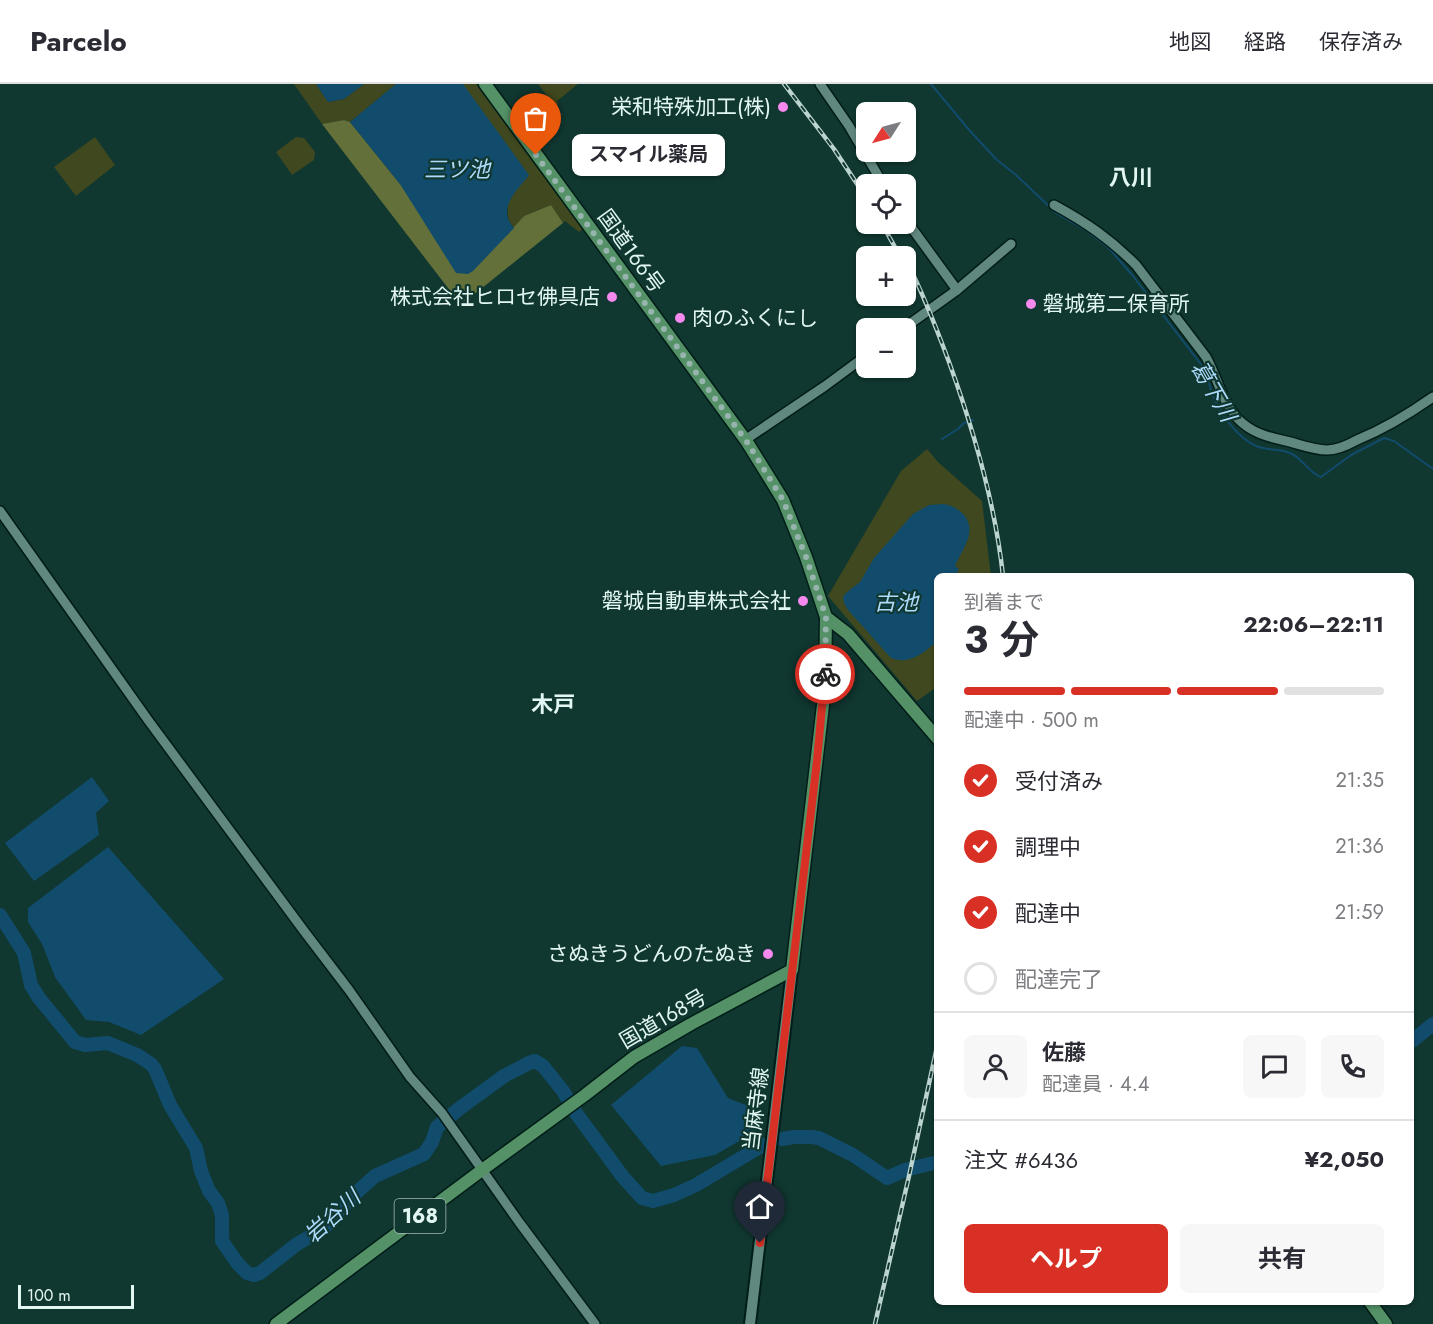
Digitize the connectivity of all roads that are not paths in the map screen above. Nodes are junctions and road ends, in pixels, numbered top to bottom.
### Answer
1 (485, 84) edge
2 (820, 84) edge
3 (877, 174) edge
4 (1054, 205) dead end
5 (916, 234) edge
6 (1011, 244) dead end
7 (957, 290) junction
8 (916, 319) edge
9 (856, 363) edge
10 (1433, 397) edge
11 (745, 440) junction
12 (0, 511) edge
13 (826, 617) junction
14 (934, 734) edge
15 (792, 970) junction
16 (482, 1170) junction
17 (1372, 1305) edge
18 (276, 1324) edge
19 (595, 1324) edge
20 (750, 1324) edge
21 (1386, 1324) edge

1 - 11 highway, 国道166号
2 - 3 street
4 - 10 street
5 - 7 street
6 - 7 street
7 - 8 street
9 - 11 street
11 - 13 highway, 国道166号
12 - 16 street
13 - 14 highway
13 - 15 highway
15 - 16 highway, 国道168号 / 168
15 - 20 main road, 当麻寺線
16 - 18 highway, 国道168号 / 168
16 - 19 street
17 - 21 highway

